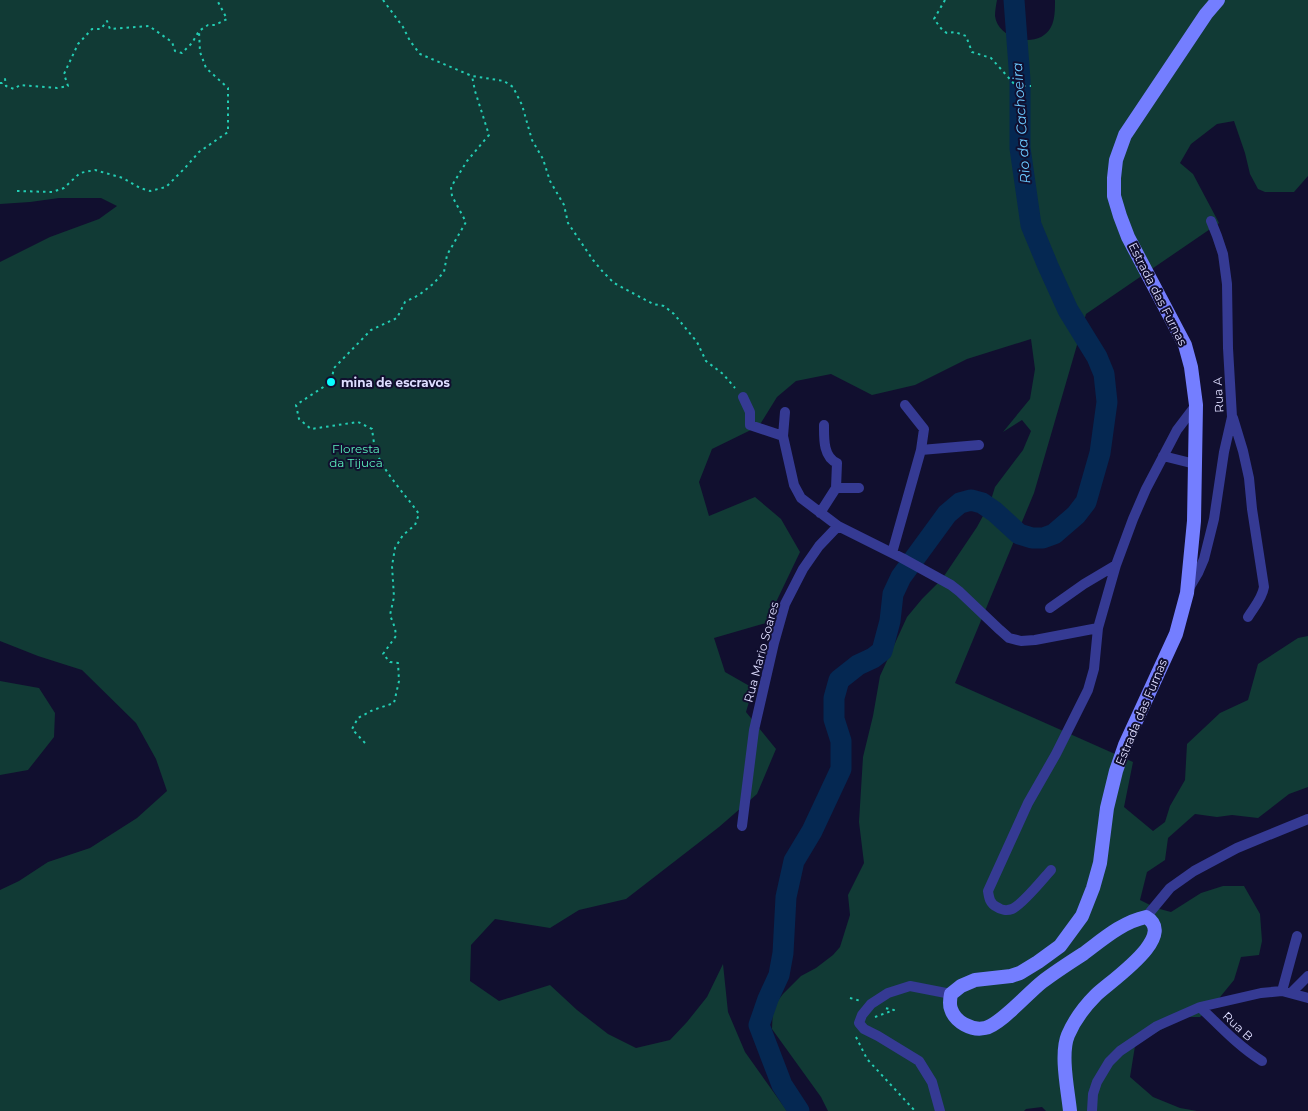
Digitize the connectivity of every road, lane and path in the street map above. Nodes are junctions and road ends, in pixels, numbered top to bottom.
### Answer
1 (217, 0) edge
2 (383, 0) edge
3 (944, 0) edge
4 (1218, 0) edge
5 (199, 31) junction
6 (472, 76) junction
7 (0, 83) edge
8 (1031, 86) dead end
9 (17, 191) dead end
10 (1210, 222) dead end
11 (742, 397) joint
12 (905, 405) dead end
13 (1196, 405) junction
14 (785, 412) dead end
15 (1232, 416) junction
16 (824, 425) dead end
17 (783, 436) junction
18 (979, 445) dead end
19 (921, 450) junction
20 (1163, 456) junction
21 (1196, 464) junction
22 (836, 488) junction
23 (859, 488) dead end
24 (820, 512) junction
25 (838, 526) junction
26 (892, 553) junction
27 (1116, 566) junction
28 (1187, 593) junction
29 (1050, 608) dead end
30 (1248, 617) dead end
31 (1098, 628) junction
32 (365, 743) dead end
33 (1308, 819) edge
34 (742, 826) dead end
35 (1051, 870) dead end
36 (1146, 917) junction
37 (1297, 936) dead end
38 (1308, 976) edge
39 (1287, 992) junction
40 (951, 994) junction
41 (1308, 998) edge
42 (1200, 1007) junction
43 (1262, 1061) dead end
44 (940, 1111) edge
45 (1070, 1111) edge
46 (1092, 1111) edge

1 - 5 path
2 - 6 path
3 - 8 path
4 - 13 main road, Estrada das Furnas
5 - 7 path
5 - 9 path
6 - 11 path
6 - 32 path
10 - 15 street, Rua A
11 - 17 street
12 - 19 street
13 - 20 street
13 - 21 main road, Estrada das Furnas
14 - 17 street
15 - 28 street, Rua A
15 - 30 street
16 - 22 street
17 - 24 street
18 - 19 street
19 - 26 street
20 - 21 street
20 - 27 street
21 - 28 main road, Estrada das Furnas
22 - 23 street
22 - 24 street
24 - 25 street
25 - 26 street
25 - 34 street, Rua Mario Soares
26 - 31 street
27 - 29 street
27 - 31 street
28 - 40 main road, Estrada das Furnas
31 - 35 street
33 - 36 street
36 - 40 main road
36 - 45 main road
37 - 39 street
38 - 39 street
39 - 41 street
39 - 42 street
40 - 44 street
42 - 43 street, Rua B
42 - 46 street

